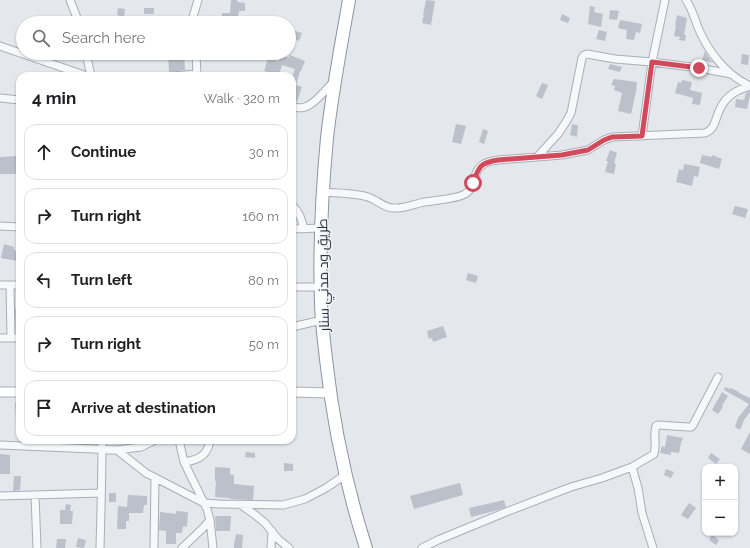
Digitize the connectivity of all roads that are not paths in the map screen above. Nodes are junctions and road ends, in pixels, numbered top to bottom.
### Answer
1 (70, 0) edge
2 (198, 0) edge
3 (349, 0) edge
4 (665, 0) edge
5 (686, 0) edge
6 (76, 16) edge
7 (193, 16) edge
8 (0, 46) edge
9 (16, 52) edge
10 (41, 60) edge
11 (87, 60) edge
12 (196, 60) edge
13 (652, 62) junction
14 (75, 72) edge
15 (89, 72) edge
16 (197, 72) edge
17 (731, 74) junction
18 (336, 79) junction
19 (750, 86) edge
20 (0, 98) edge
21 (16, 100) edge
22 (296, 107) edge
23 (642, 136) junction
24 (537, 157) junction
25 (323, 192) junction
26 (296, 209) edge
27 (0, 226) edge
28 (16, 227) edge
29 (321, 228) junction
30 (296, 229) edge
31 (304, 229) junction
32 (0, 285) edge
33 (10, 285) junction
34 (16, 285) edge
35 (296, 287) edge
36 (321, 287) junction
37 (322, 320) junction
38 (296, 326) edge
39 (0, 338) edge
40 (11, 338) junction
41 (16, 338) edge
42 (718, 377) dead end
43 (0, 392) edge
44 (16, 392) edge
45 (296, 392) edge
46 (329, 393) junction
47 (16, 444) edge
48 (44, 444) edge
49 (102, 444) edge
50 (147, 444) edge
51 (180, 444) edge
52 (210, 444) edge
53 (0, 445) edge
54 (102, 449) junction
55 (117, 450) junction
56 (184, 462) junction
57 (632, 468) junction
58 (345, 475) junction
59 (155, 478) junction
60 (101, 493) junction
61 (36, 495) junction
62 (0, 496) edge
63 (204, 502) junction
64 (241, 505) junction
65 (210, 520) junction
66 (272, 531) junction
67 (37, 548) edge
68 (100, 548) edge
69 (154, 548) edge
70 (182, 548) edge
71 (213, 548) edge
72 (272, 548) edge
73 (289, 548) edge
74 (366, 548) edge
75 (422, 548) edge
76 (654, 548) edge

1 - 6 street
2 - 7 street
3 - 18 highway, طريق ود مدني سنار
4 - 13 street
5 - 17 street
8 - 9 street
10 - 14 street
11 - 15 street
12 - 16 street
13 - 17 street
13 - 23 street
13 - 24 street
17 - 19 street
18 - 22 street
18 - 25 highway, طريق ود مدني سنار
19 - 23 street
20 - 21 street
23 - 24 street
24 - 25 street
25 - 29 highway, طريق ود مدني سنار
26 - 31 street
27 - 28 street
29 - 31 street
29 - 36 highway, طريق ود مدني سنار
30 - 31 street
32 - 33 street
33 - 34 street
33 - 40 street
35 - 36 street
36 - 37 highway, طريق ود مدني سنار
37 - 38 street
37 - 46 highway, طريق ود مدني سنار
39 - 40 street
40 - 41 street
42 - 57 street
43 - 44 street
45 - 46 street
46 - 58 highway, طريق ود مدني سنار
47 - 53 street
48 - 54 street
49 - 54 street
50 - 55 street
51 - 56 street
52 - 56 street
54 - 55 street
54 - 60 street
55 - 59 street
56 - 63 street
57 - 75 street
57 - 76 street
58 - 64 street
58 - 74 highway, طريق ود مدني سنار
59 - 63 street
59 - 69 street
60 - 61 street
60 - 68 street
61 - 62 street
61 - 67 street
63 - 64 street
63 - 65 street
64 - 66 street
65 - 70 street
65 - 71 street
66 - 72 street
66 - 73 street

